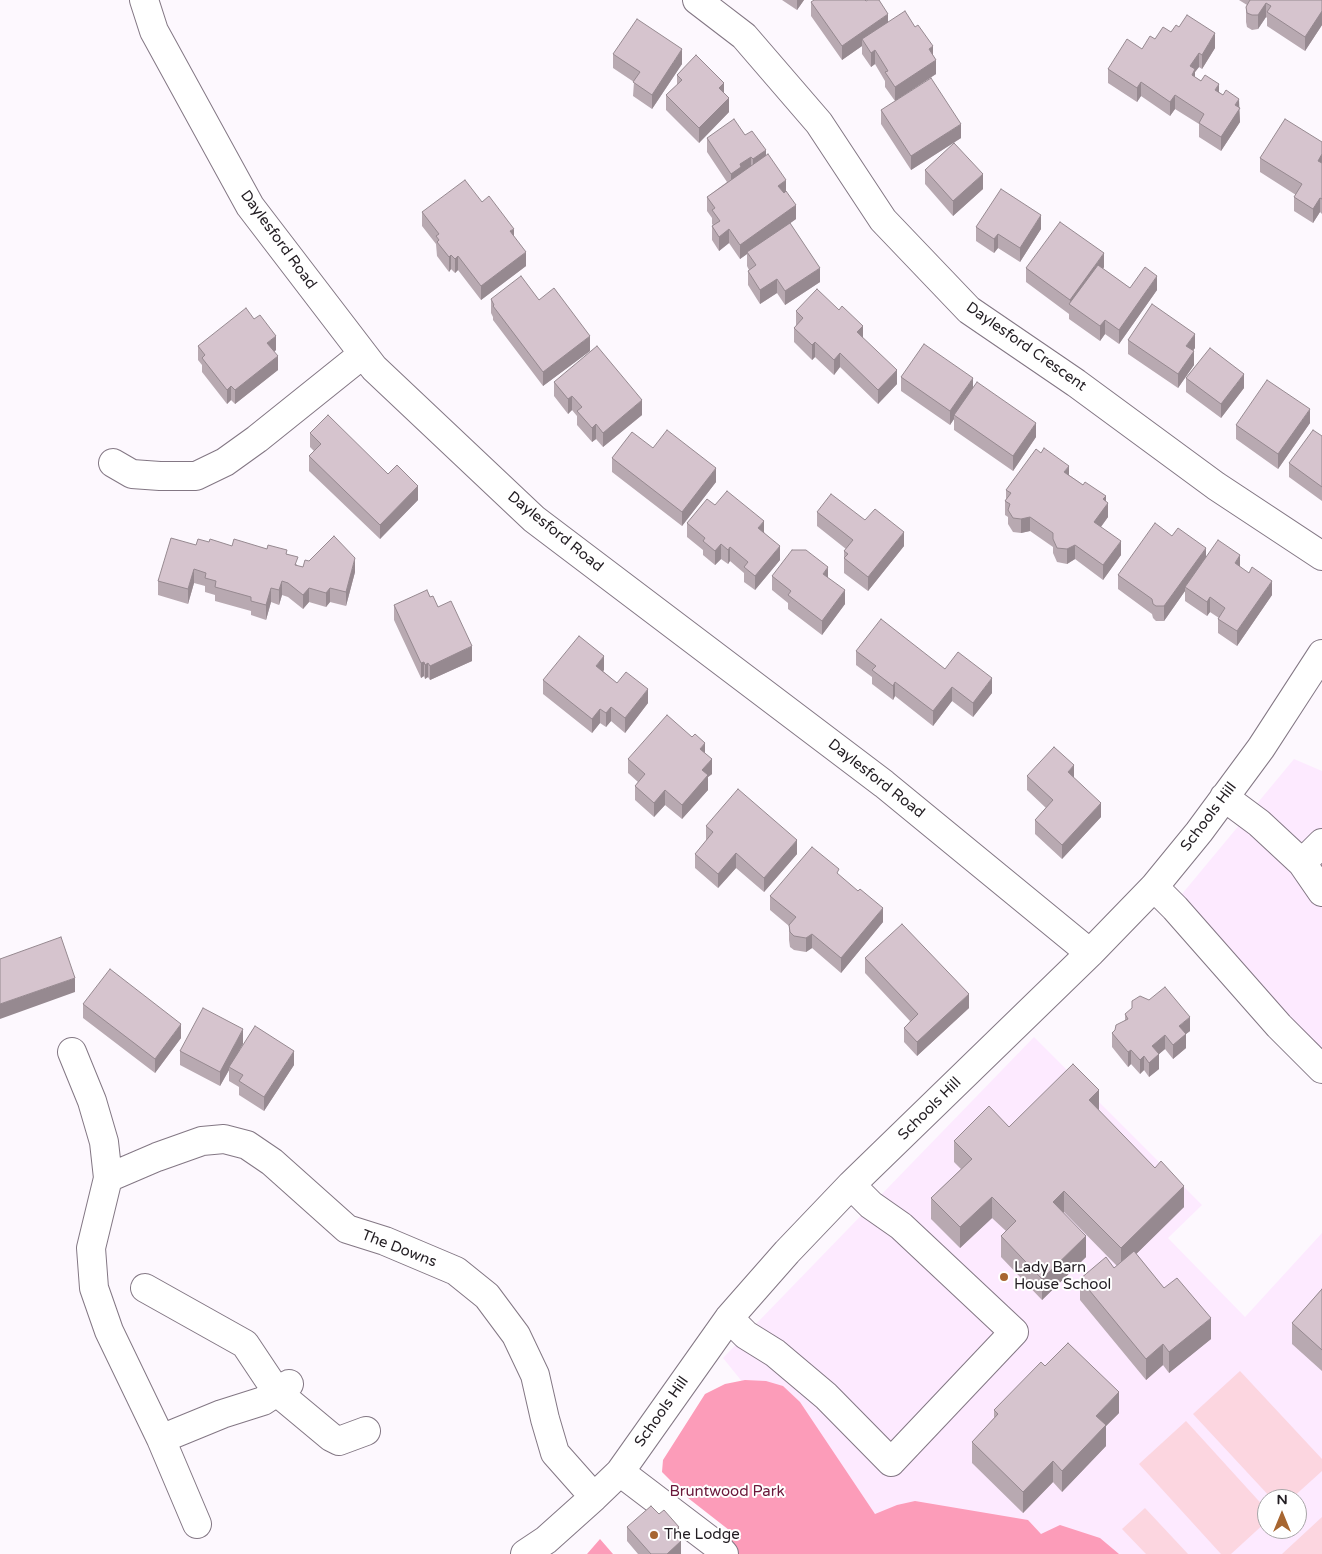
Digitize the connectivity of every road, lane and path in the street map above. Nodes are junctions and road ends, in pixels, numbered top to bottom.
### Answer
1 (144, 0) edge
2 (697, 0) edge
3 (363, 354) junction
4 (113, 464) dead end
5 (1322, 556) edge
6 (1322, 654) edge
7 (1224, 797) junction
8 (1322, 843) edge
9 (1302, 863) junction
10 (1154, 887) junction
11 (1322, 892) edge
12 (1090, 953) junction
13 (72, 1052) dead end
14 (1322, 1069) edge
15 (108, 1178) junction
16 (851, 1185) junction
17 (145, 1288) dead end
18 (728, 1318) junction
19 (283, 1388) junction
20 (366, 1431) dead end
21 (161, 1439) junction
22 (620, 1472) junction
23 (594, 1497) junction
24 (198, 1524) dead end
25 (526, 1554) edge
26 (724, 1554) edge

1 - 3 street, Daylesford Road
2 - 5 street, Daylesford Crescent
3 - 4 street
3 - 12 street, Daylesford Road
6 - 7 street, Schools Hill
7 - 9 street
7 - 10 street, Schools Hill
8 - 9 street
9 - 11 street
10 - 12 street, Schools Hill
10 - 14 street
12 - 16 street, Schools Hill
13 - 15 street
15 - 21 street
15 - 23 street, The Downs
16 - 18 street, Schools Hill
16 - 18 street
17 - 19 street
18 - 22 street, Schools Hill
19 - 20 street
19 - 21 street
21 - 24 street
22 - 23 street, Schools Hill
22 - 26 street
23 - 25 street, Schools Hill

